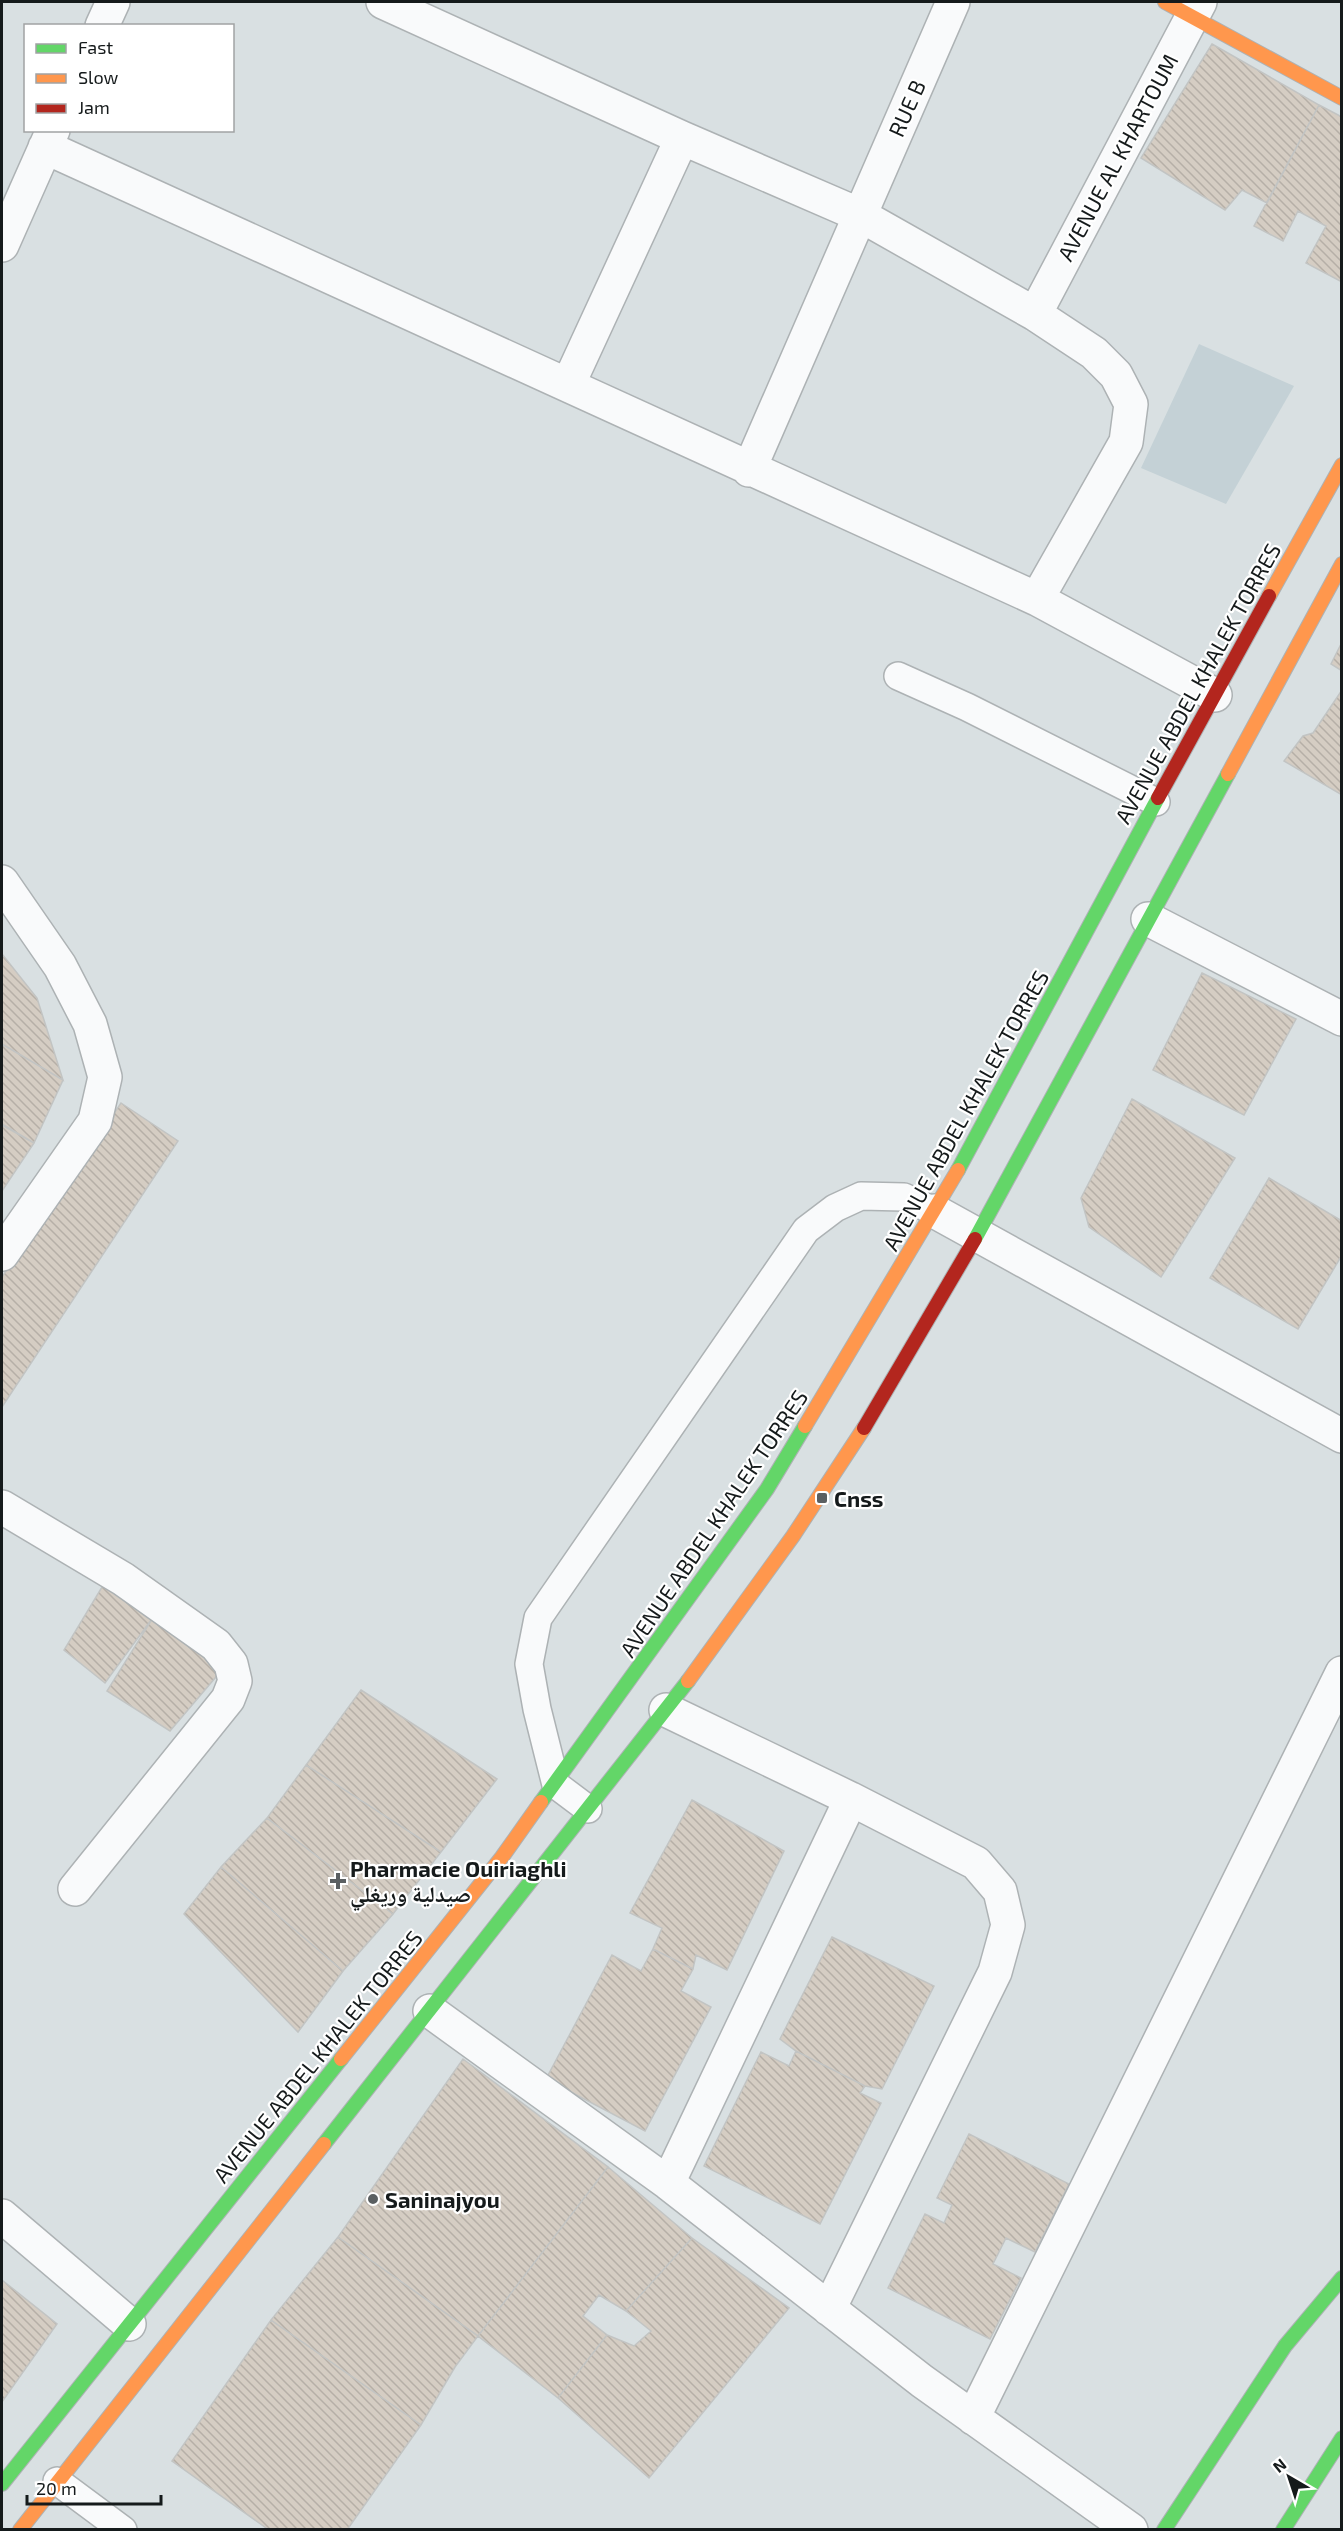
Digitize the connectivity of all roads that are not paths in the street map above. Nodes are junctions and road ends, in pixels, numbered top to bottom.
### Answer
1 (113, 2) edge
2 (383, 2) edge
3 (953, 2) edge
4 (1185, 6) edge
5 (103, 24) edge
6 (1341, 98) edge
7 (682, 138) junction
8 (49, 139) edge
9 (860, 215) junction
10 (2, 245) edge
11 (1035, 314) junction
12 (568, 385) junction
13 (1341, 465) edge
14 (749, 470) junction
15 (1341, 564) edge
16 (1036, 599) junction
17 (898, 676) dead end
18 (1215, 695) junction
19 (1156, 802) junction
20 (2, 882) edge
21 (1148, 919) junction
22 (1341, 1019) edge
23 (934, 1211) junction
24 (977, 1236) junction
25 (2, 1254) edge
26 (1341, 1436) edge
27 (2, 1507) edge
28 (1341, 1673) edge
29 (666, 1710) junction
30 (556, 1785) junction
31 (851, 1799) junction
32 (588, 1809) junction
33 (75, 1889) dead end
34 (430, 2011) junction
35 (668, 2183) junction
36 (2, 2216) edge
37 (1341, 2278) edge
38 (829, 2309) junction
39 (129, 2324) junction
40 (973, 2418) junction
41 (1341, 2438) edge
42 (57, 2481) junction
43 (2, 2484) edge
44 (20, 2529) edge
45 (123, 2529) edge
46 (1131, 2529) edge
47 (1164, 2529) edge
48 (1283, 2529) edge

1 - 5 street
2 - 7 street
3 - 9 street, RUE B
4 - 6 main road
4 - 11 street, AVENUE AL KHARTOUM
7 - 9 street
7 - 12 street
8 - 10 street
8 - 12 street
9 - 11 street
9 - 14 street, RUE B
11 - 16 street
12 - 14 street
13 - 18 main road, AVENUE ABDEL KHALEK TORRES
14 - 16 street
15 - 21 main road
16 - 18 street
17 - 19 lane
18 - 19 main road, AVENUE ABDEL KHALEK TORRES
19 - 23 main road, AVENUE ABDEL KHALEK TORRES
20 - 25 street
21 - 22 street
21 - 24 main road
23 - 24 street
23 - 30 main road, AVENUE ABDEL KHALEK TORRES
23 - 30 lane
24 - 26 street
24 - 29 main road
27 - 33 street
28 - 40 street
29 - 31 street
29 - 32 main road
30 - 32 lane
30 - 39 main road, AVENUE ABDEL KHALEK TORRES
31 - 35 street
31 - 38 street
32 - 34 main road
34 - 35 street
34 - 42 main road
35 - 38 street
36 - 39 street
37 - 47 main road
38 - 40 street
39 - 43 main road, AVENUE ABDEL KHALEK TORRES
40 - 46 street
41 - 48 main road
42 - 44 main road
42 - 45 lane

